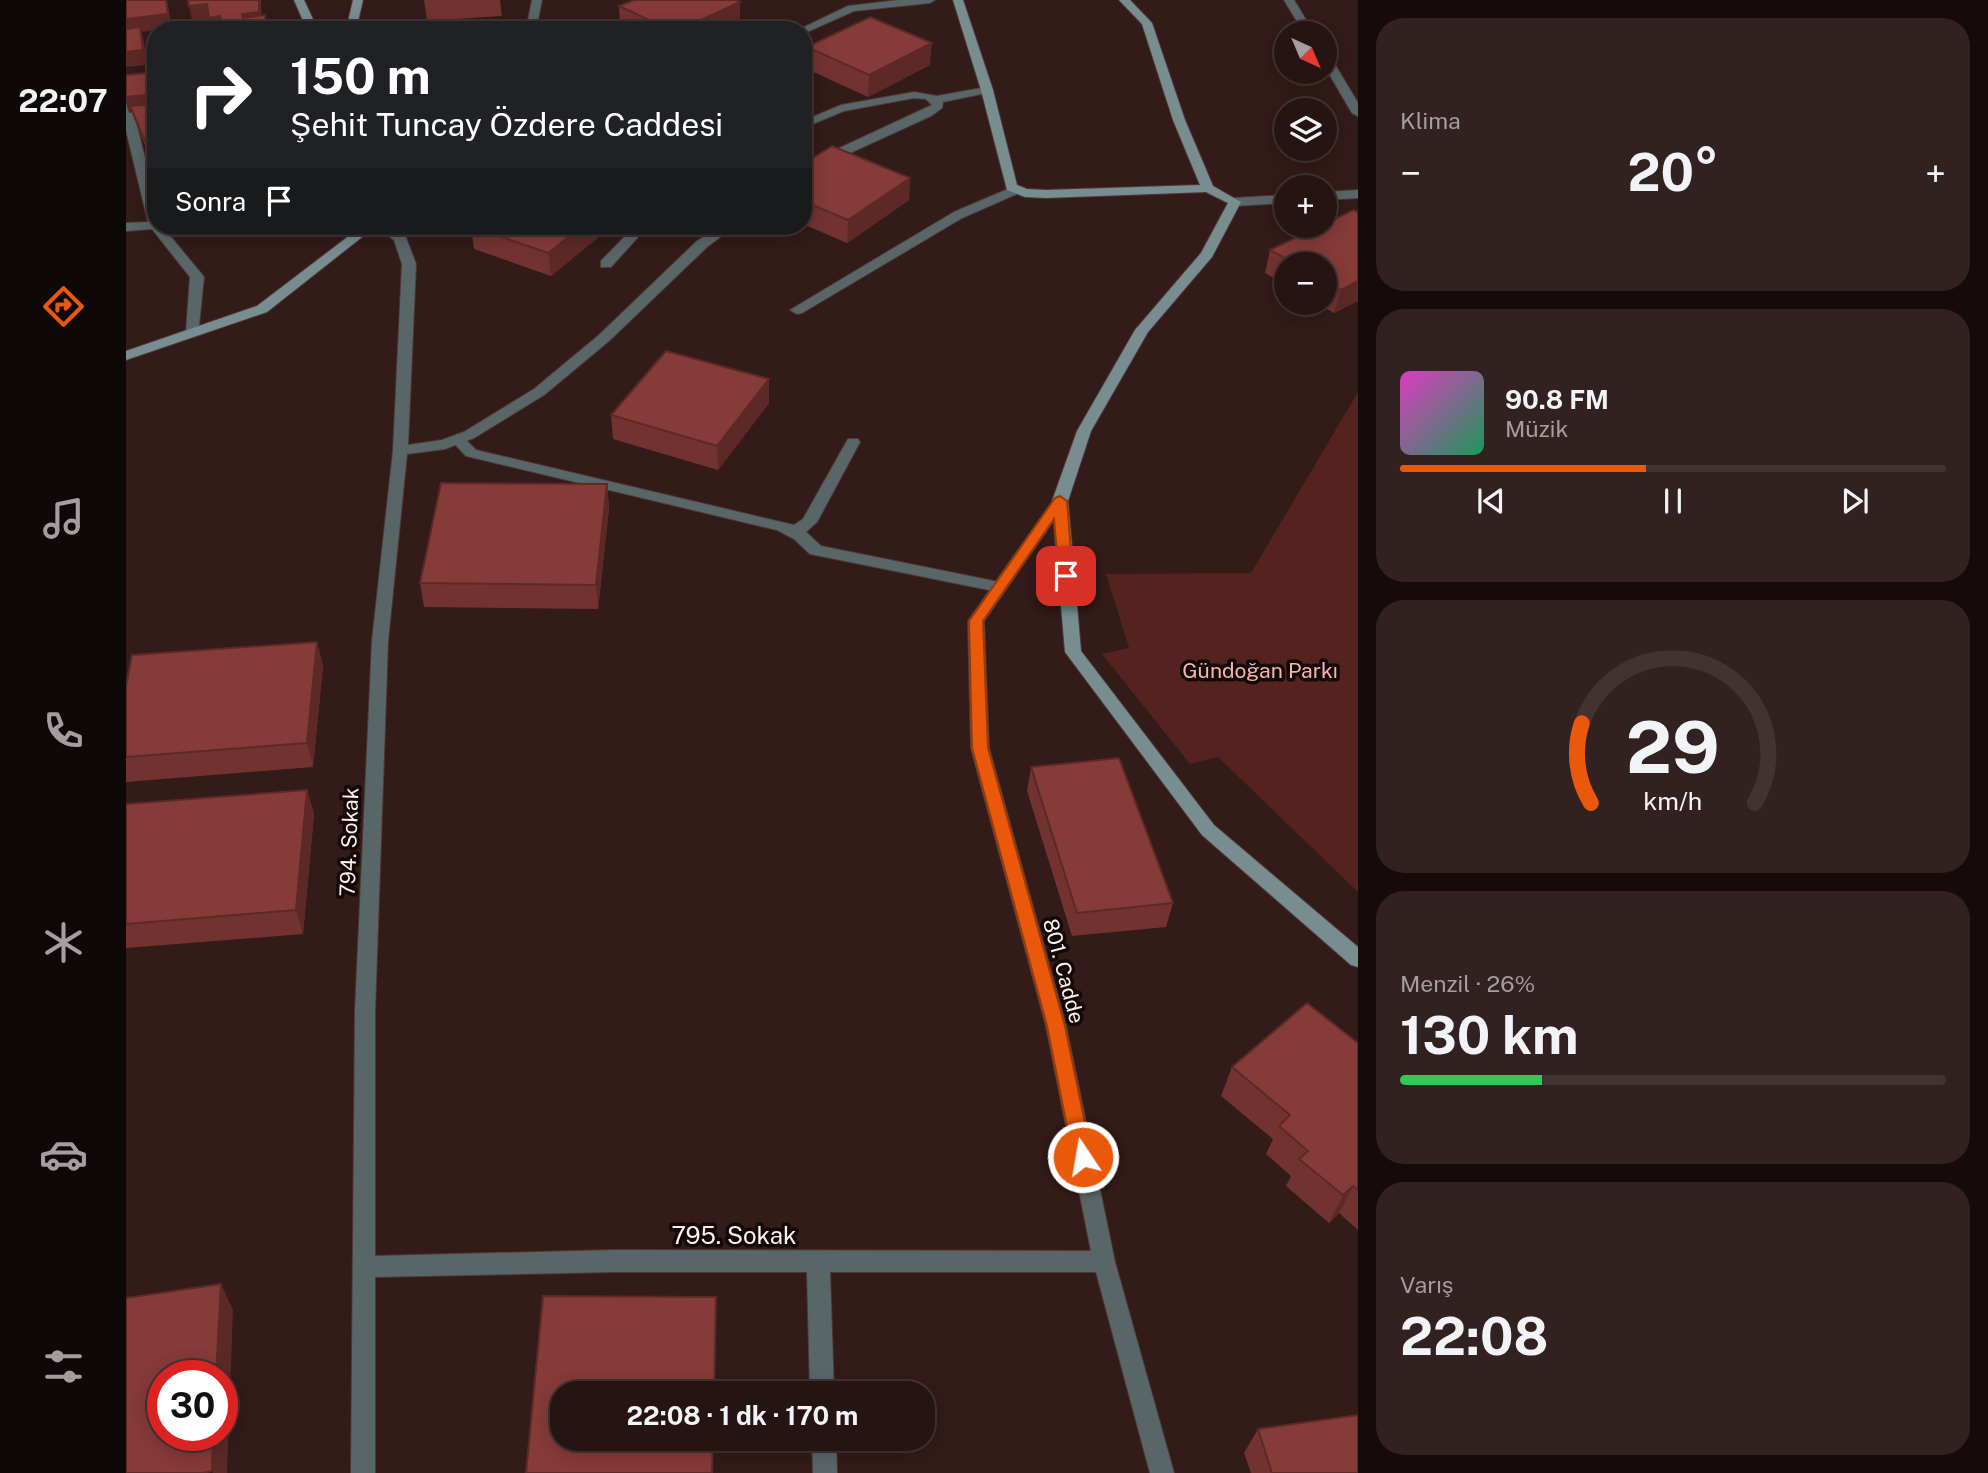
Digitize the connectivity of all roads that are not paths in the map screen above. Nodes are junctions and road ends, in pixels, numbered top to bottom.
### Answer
1 (299, 0) edge
2 (358, 0) edge
3 (537, 0) edge
4 (930, 0) edge
5 (958, 0) edge
6 (1124, 0) edge
7 (1289, 0) edge
8 (852, 4) edge
9 (309, 21) edge
10 (353, 21) edge
11 (533, 21) edge
12 (1302, 21) edge
13 (812, 25) edge
14 (1337, 78) edge
15 (987, 90) junction
16 (936, 100) junction
17 (126, 106) edge
18 (1358, 113) edge
19 (812, 121) edge
20 (812, 171) edge
21 (1208, 188) junction
22 (1015, 190) junction
23 (147, 192) edge
24 (1358, 194) edge
25 (1337, 195) edge
26 (1274, 200) edge
27 (1235, 202) junction
28 (147, 226) edge
29 (126, 227) edge
30 (163, 235) edge
31 (358, 235) edge
32 (395, 235) edge
33 (633, 235) edge
34 (716, 235) edge
35 (606, 264) dead end
36 (797, 310) dead end
37 (193, 332) junction
38 (126, 356) edge
39 (457, 439) junction
40 (853, 442) dead end
41 (400, 451) junction
42 (1060, 501) junction
43 (795, 532) junction
44 (999, 587) junction
45 (1358, 958) edge
46 (818, 1262) junction
47 (1104, 1262) junction
48 (363, 1267) junction
49 (822, 1381) edge
50 (824, 1451) edge
51 (363, 1473) edge
52 (825, 1473) edge
53 (1162, 1473) edge

1 - 9 street
2 - 10 street
3 - 11 street
4 - 8 street
5 - 15 street
6 - 21 street
7 - 12 street
8 - 13 street
14 - 18 street
15 - 16 street
15 - 22 street
16 - 19 street
16 - 20 street
17 - 23 street
21 - 22 street
21 - 27 street
22 - 36 street
24 - 25 street
26 - 27 street
27 - 42 street
28 - 29 street
30 - 37 street
31 - 37 street
32 - 41 street, 794. Sokak
33 - 35 street
34 - 39 street
37 - 38 street
39 - 41 street
39 - 43 street
40 - 43 street
41 - 48 street, 794. Sokak
42 - 44 street, 801. Cadde
42 - 45 street
43 - 44 street
44 - 47 street, 801. Cadde
46 - 47 street, 795. Sokak
46 - 48 street, 795. Sokak
46 - 49 street
47 - 53 street, 801. Cadde
48 - 51 street, 794. Sokak
50 - 52 street

